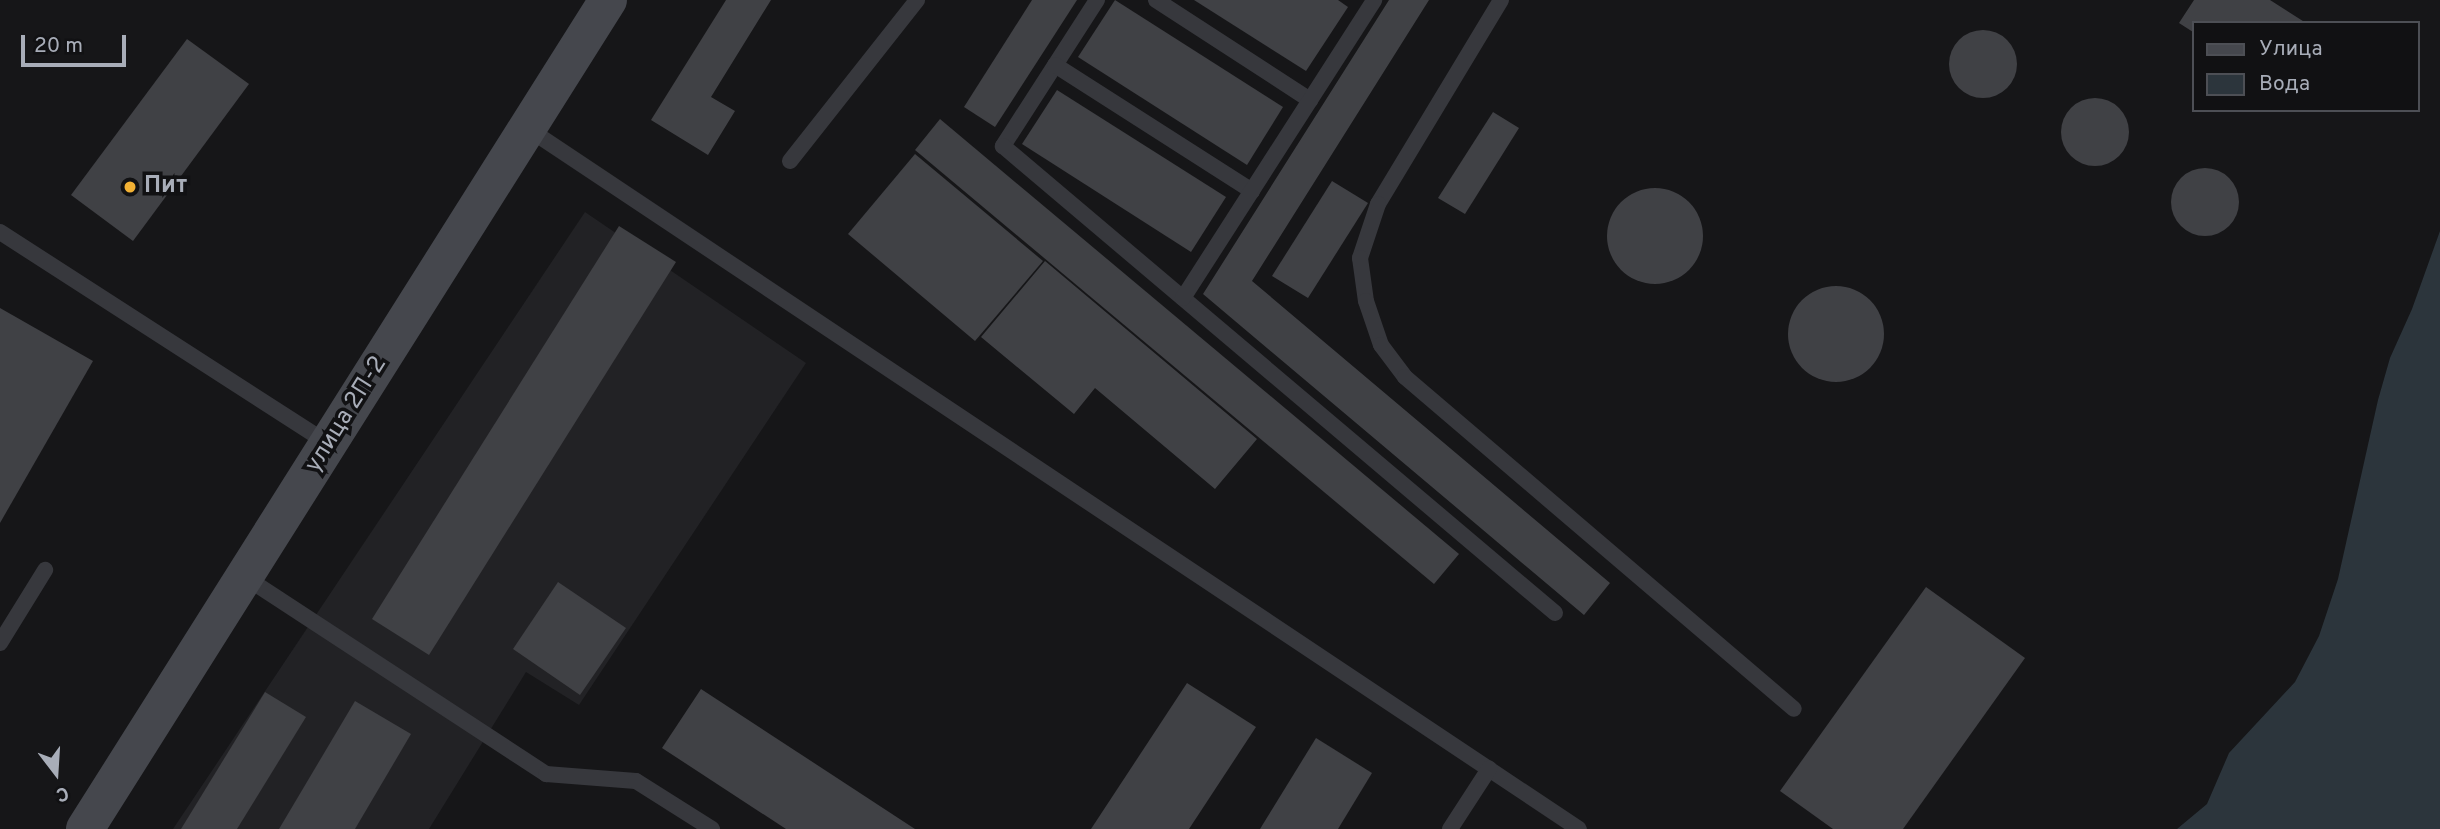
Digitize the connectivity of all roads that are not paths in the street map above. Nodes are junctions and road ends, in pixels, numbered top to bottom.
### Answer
1 (608, 0) edge
2 (917, 0) edge
3 (1097, 0) edge
4 (1156, 0) edge
5 (1374, 0) edge
6 (1501, 0) edge
7 (1055, 65) junction
8 (1310, 100) junction
9 (527, 128) junction
10 (790, 161) dead end
11 (1252, 191) junction
12 (0, 232) edge
13 (1183, 298) junction
14 (329, 444) junction
15 (45, 570) dead end
16 (245, 578) junction
17 (1555, 613) dead end
18 (0, 643) edge
19 (1794, 709) dead end
20 (1489, 769) junction
21 (85, 829) edge
22 (712, 829) edge
23 (1450, 829) edge
24 (1579, 829) edge

1 - 9 main road, улица 2П-2
2 - 10 lane
3 - 7 lane
4 - 8 lane
5 - 8 lane
6 - 19 lane
7 - 11 lane
7 - 13 lane
8 - 11 lane
9 - 14 main road, улица 2П-2
9 - 20 lane
11 - 13 lane
12 - 14 lane
13 - 17 lane
14 - 16 main road, улица 2П-2
15 - 18 lane
16 - 21 main road, улица 2П-2
16 - 22 lane
20 - 23 lane
20 - 24 lane

